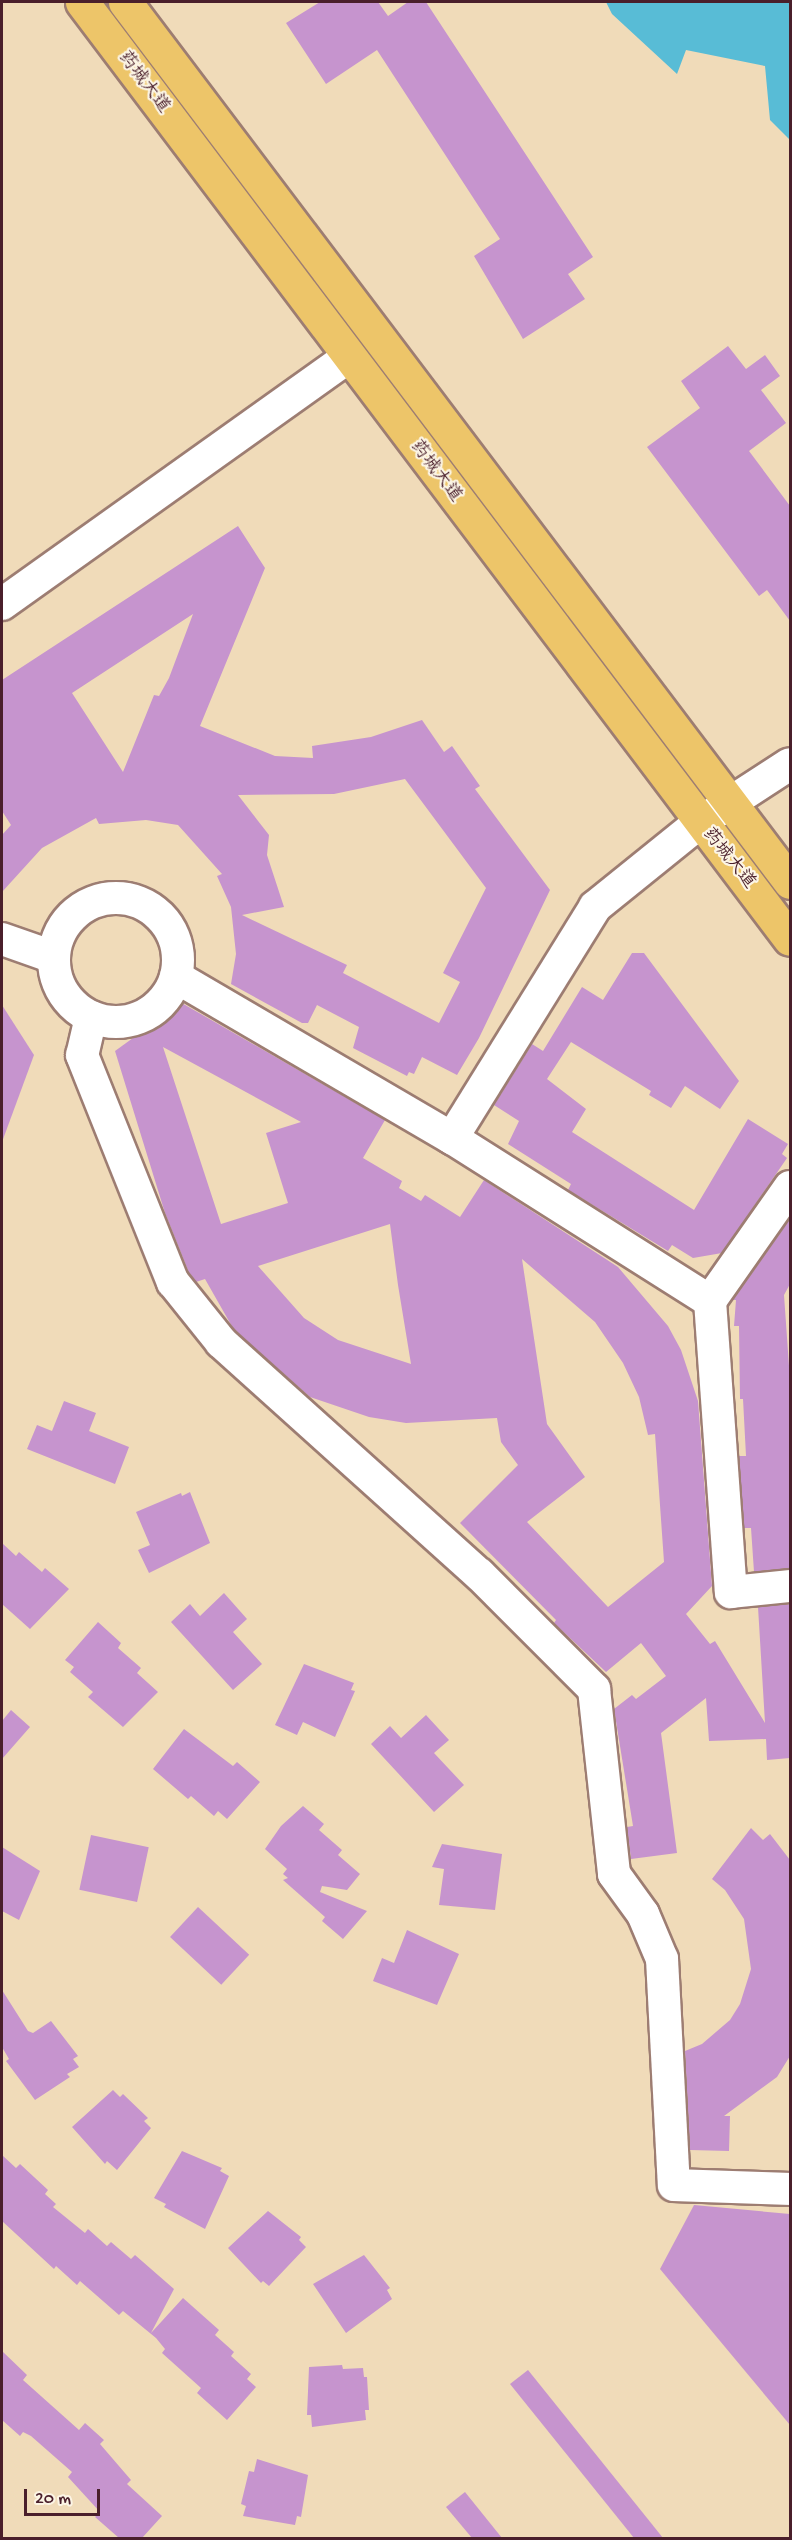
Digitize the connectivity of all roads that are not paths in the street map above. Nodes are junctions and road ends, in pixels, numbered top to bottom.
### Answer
1 (82, 2) edge
2 (125, 2) edge
3 (348, 357) junction
4 (2, 604) edge
5 (790, 764) edge
6 (730, 802) junction
7 (699, 823) junction
8 (790, 882) edge
9 (2, 939) edge
10 (790, 939) edge
11 (53, 957) junction
12 (176, 977) junction
13 (91, 1017) junction
14 (452, 1138) junction
15 (790, 1187) edge
16 (710, 1301) junction
17 (790, 1586) edge
18 (790, 2189) edge

1 - 3 main road, 药城大道
2 - 6 main road, 药城大道
3 - 4 street
3 - 7 main road, 药城大道
5 - 6 street
6 - 7 street
6 - 8 main road, 药城大道
7 - 10 main road, 药城大道
7 - 14 street
9 - 11 street
11 - 12 street
11 - 13 street
12 - 13 street
12 - 14 street
13 - 18 street
14 - 16 street
15 - 16 street
16 - 17 street

